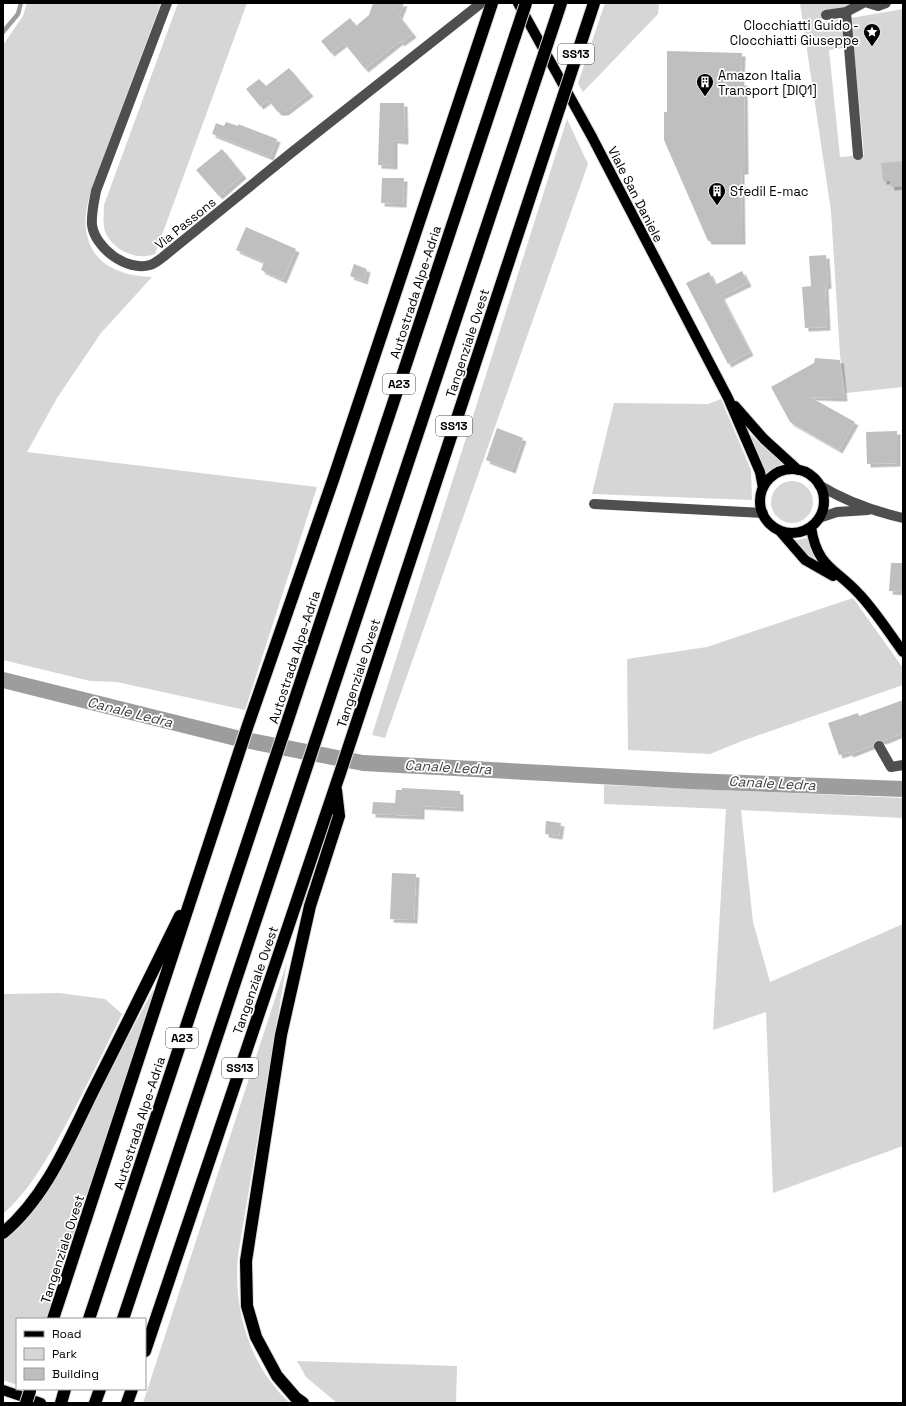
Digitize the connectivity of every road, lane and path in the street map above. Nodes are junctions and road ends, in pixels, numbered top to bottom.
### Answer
1 (167, 3) edge
2 (486, 3) edge
3 (518, 3) edge
4 (526, 3) edge
5 (561, 3) edge
6 (594, 3) edge
7 (863, 3) edge
8 (868, 3) edge
9 (886, 3) edge
10 (846, 12) junction
11 (826, 15) dead end
12 (858, 155) dead end
13 (728, 398) junction
14 (798, 470) junction
15 (819, 484) junction
16 (763, 488) junction
17 (594, 504) dead end
18 (873, 511) junction
19 (763, 513) junction
20 (819, 518) junction
21 (903, 518) edge
22 (811, 527) junction
23 (779, 530) junction
24 (845, 582) junction
25 (903, 652) edge
26 (879, 746) dead end
27 (903, 765) edge
28 (336, 786) junction
29 (200, 876) junction
30 (3, 1232) edge
31 (53, 1318) edge
32 (89, 1318) edge
33 (123, 1318) edge
34 (146, 1348) edge
35 (3, 1390) edge
36 (30, 1390) edge
37 (65, 1390) edge
38 (100, 1390) edge
39 (132, 1390) edge
40 (61, 1402) edge
41 (26, 1403) edge
42 (41, 1403) edge
43 (95, 1403) edge
44 (128, 1403) edge
45 (303, 1403) edge

1 - 2 street, Via Passons
2 - 29 highway, Tangenziale Ovest
3 - 13 main road, Viale San Daniele
4 - 32 highway, Autostrada Alpe-Adria / A23, bridge
5 - 33 highway, A23, bridge
6 - 28 highway, Tangenziale Ovest / SS13, bridge
7 - 10 street
8 - 9 street
10 - 11 street
10 - 12 street
13 - 14 main road, Viale San Daniele
13 - 16 main road, Viale San Daniele
14 - 15 main road, Viale San Daniele
14 - 16 main road
15 - 18 street, Viale San Daniele
15 - 20 main road
16 - 19 main road, Viale San Daniele
17 - 19 street
18 - 20 street, Viale San Daniele
18 - 21 street, Viale San Daniele
19 - 23 main road
20 - 22 main road
22 - 23 main road
22 - 24 main road
23 - 24 main road
24 - 25 main road
26 - 27 street
28 - 34 highway, Tangenziale Ovest / SS13
28 - 45 highway
29 - 30 highway
29 - 31 highway, Tangenziale Ovest
35 - 42 main road
36 - 41 highway, bridge
37 - 40 highway
38 - 43 highway
39 - 44 highway

